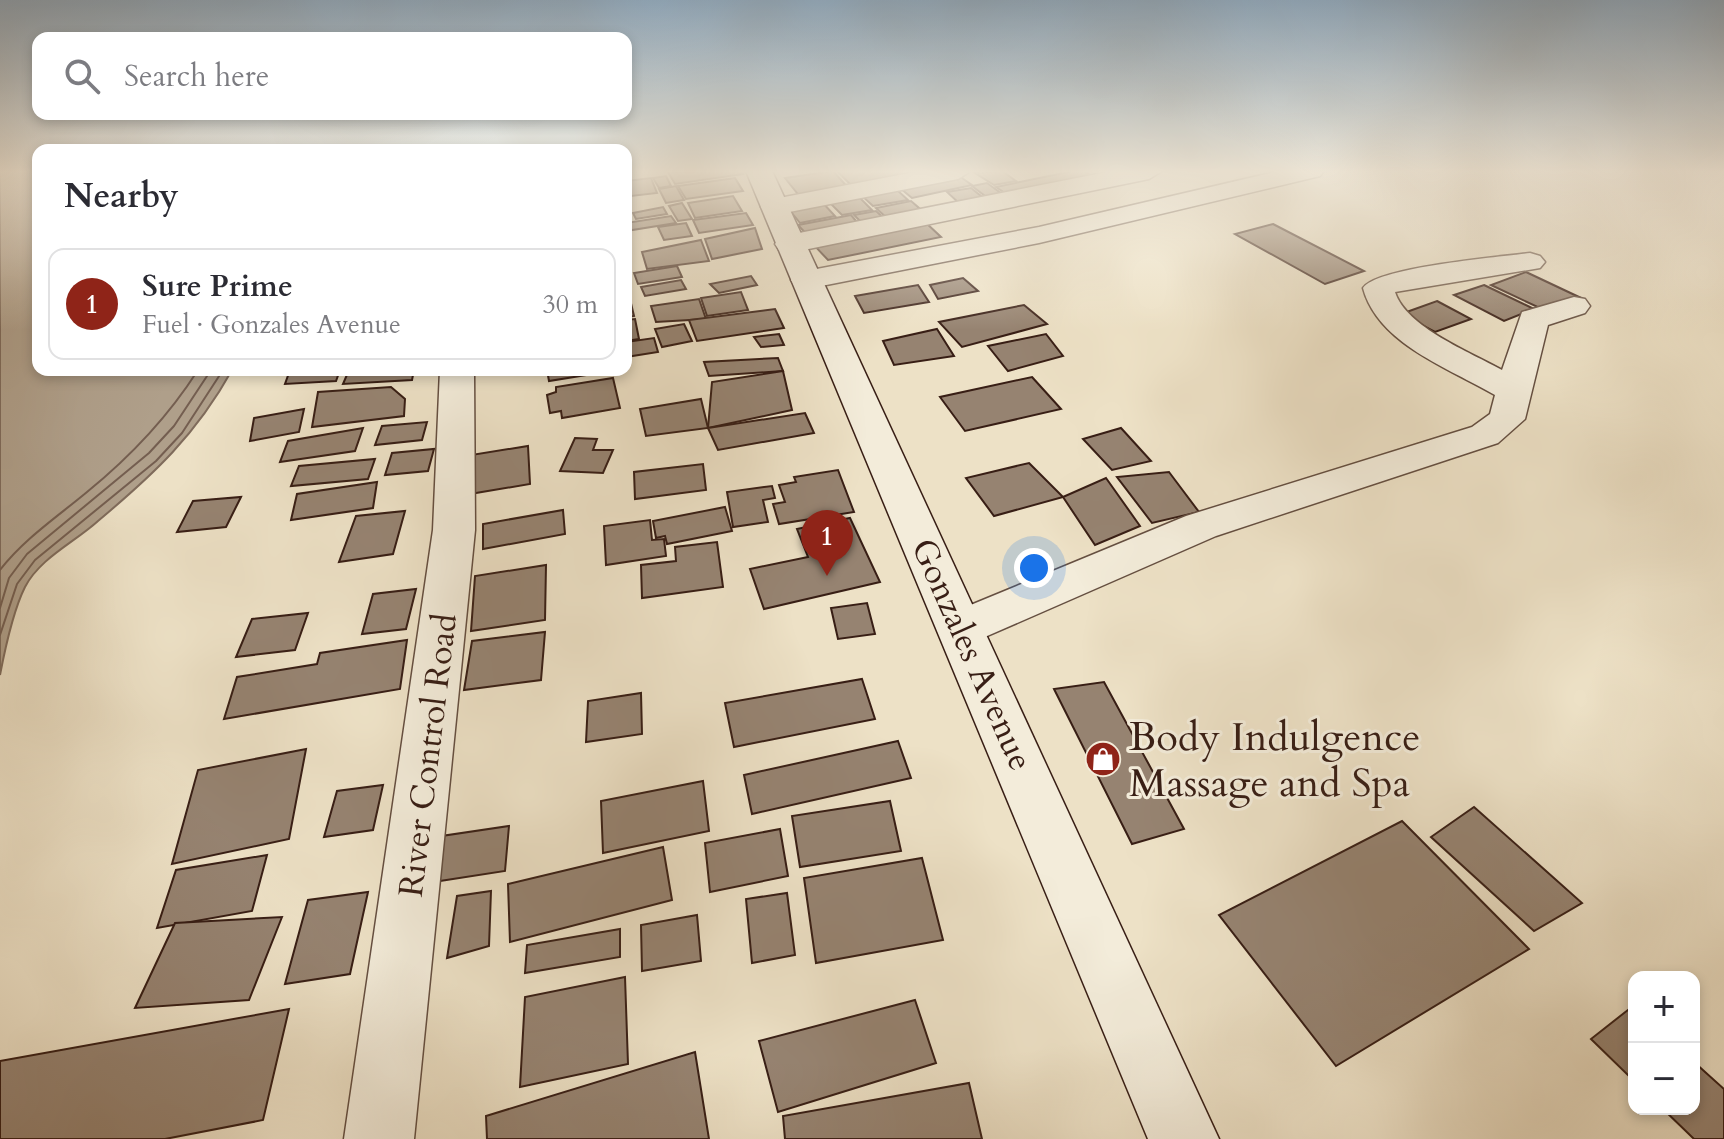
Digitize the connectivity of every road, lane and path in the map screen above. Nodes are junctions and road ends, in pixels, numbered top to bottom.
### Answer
1 (1085, 224) edge
2 (782, 226) edge
3 (1530, 262) dead end
4 (1574, 306) dead end
5 (457, 376) edge
6 (1513, 391) junction
7 (961, 628) junction
8 (379, 1139) edge
9 (1184, 1139) edge

1 - 2 street
2 - 7 street, Gonzales Avenue
3 - 6 street
4 - 6 street
5 - 8 street, River Control Road
6 - 7 street
7 - 9 street, Gonzales Avenue

